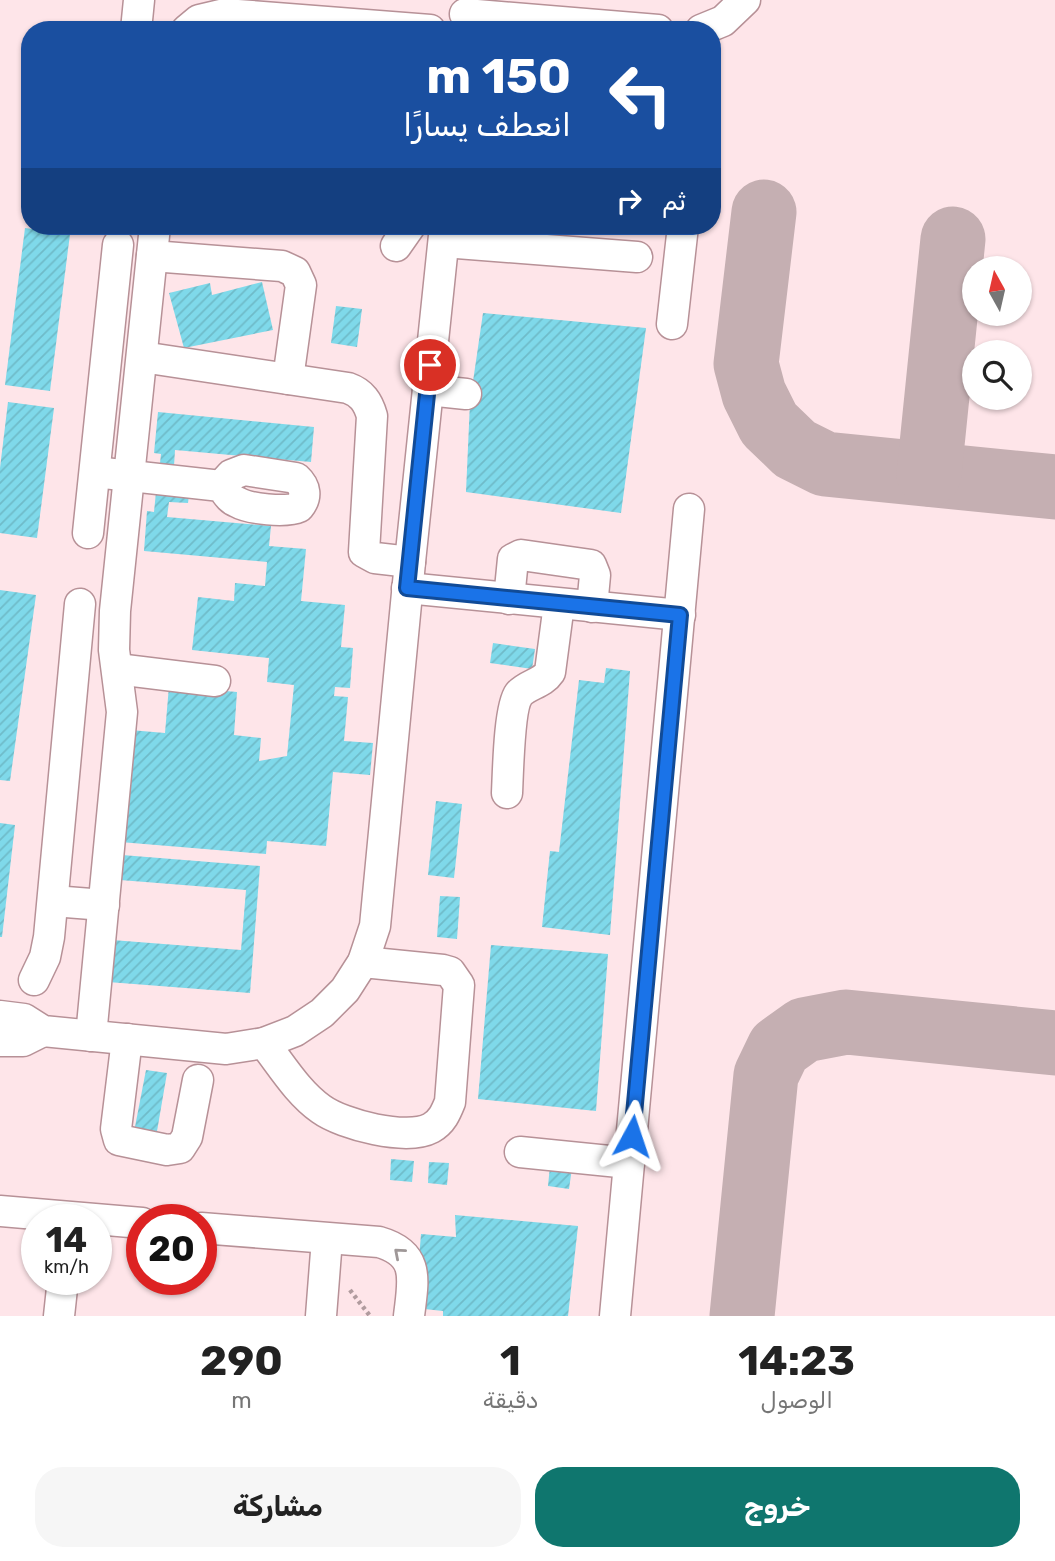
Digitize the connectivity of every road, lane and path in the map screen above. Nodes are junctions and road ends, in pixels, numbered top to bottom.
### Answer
1 (138, 0) edge
2 (712, 0) edge
3 (746, 0) edge
4 (465, 15) edge
5 (137, 21) edge
6 (198, 21) edge
7 (259, 21) edge
8 (542, 21) edge
9 (706, 21) edge
10 (721, 21) edge
11 (154, 235) edge
12 (444, 235) edge
13 (452, 235) edge
14 (682, 235) edge
15 (118, 245) dead end
16 (152, 256) junction
17 (637, 257) dead end
18 (111, 315) junction
19 (145, 319) junction
20 (672, 324) dead end
21 (142, 356) junction
22 (289, 379) junction
23 (428, 390) junction
24 (466, 394) dead end
25 (95, 472) junction
26 (129, 475) junction
27 (221, 486) dead end
28 (689, 509) dead end
29 (88, 533) dead end
30 (408, 575) junction
31 (509, 599) junction
32 (80, 604) dead end
33 (559, 604) junction
34 (592, 607) junction
35 (680, 615) junction
36 (119, 680) junction
37 (215, 681) dead end
38 (74, 687) junction
39 (507, 793) dead end
40 (53, 901) junction
41 (104, 905) junction
42 (363, 962) junction
43 (34, 980) dead end
44 (0, 1016) edge
45 (43, 1031) junction
46 (91, 1035) junction
47 (127, 1039) junction
48 (0, 1041) edge
49 (264, 1044) junction
50 (198, 1080) dead end
51 (520, 1153) dead end
52 (629, 1163) junction
53 (0, 1211) edge
54 (21, 1213) edge
55 (217, 1229) edge
56 (327, 1239) junction
57 (345, 1284) dead end
58 (61, 1295) edge
59 (59, 1316) edge
60 (321, 1316) edge
61 (370, 1316) edge
62 (410, 1316) edge
63 (615, 1316) edge

1 - 5 street
2 - 9 street
3 - 10 street
4 - 8 street
6 - 7 street
11 - 16 street
12 - 23 street
13 - 17 street
14 - 20 street
15 - 18 street
16 - 19 street
16 - 22 street
18 - 19 street
18 - 25 street
19 - 21 street
21 - 22 street
21 - 26 street
22 - 30 street
23 - 24 street
23 - 30 street
25 - 26 street
25 - 29 street
26 - 27 street
26 - 36 street
28 - 35 street
30 - 31 street
30 - 42 street
31 - 33 street
31 - 34 street
32 - 38 street
33 - 34 street
33 - 39 street
34 - 35 street
35 - 52 street
36 - 37 street
36 - 38 street
36 - 41 street
38 - 40 street
40 - 41 street
40 - 43 street
41 - 46 street
42 - 49 street
42 - 49 street
44 - 45 street
45 - 46 street
45 - 48 street
46 - 47 street
47 - 49 street
47 - 50 street
51 - 52 street
52 - 63 street
53 - 54 street
55 - 56 street
56 - 60 street
62 -> 56 street
57 - 61 path
58 - 59 street

